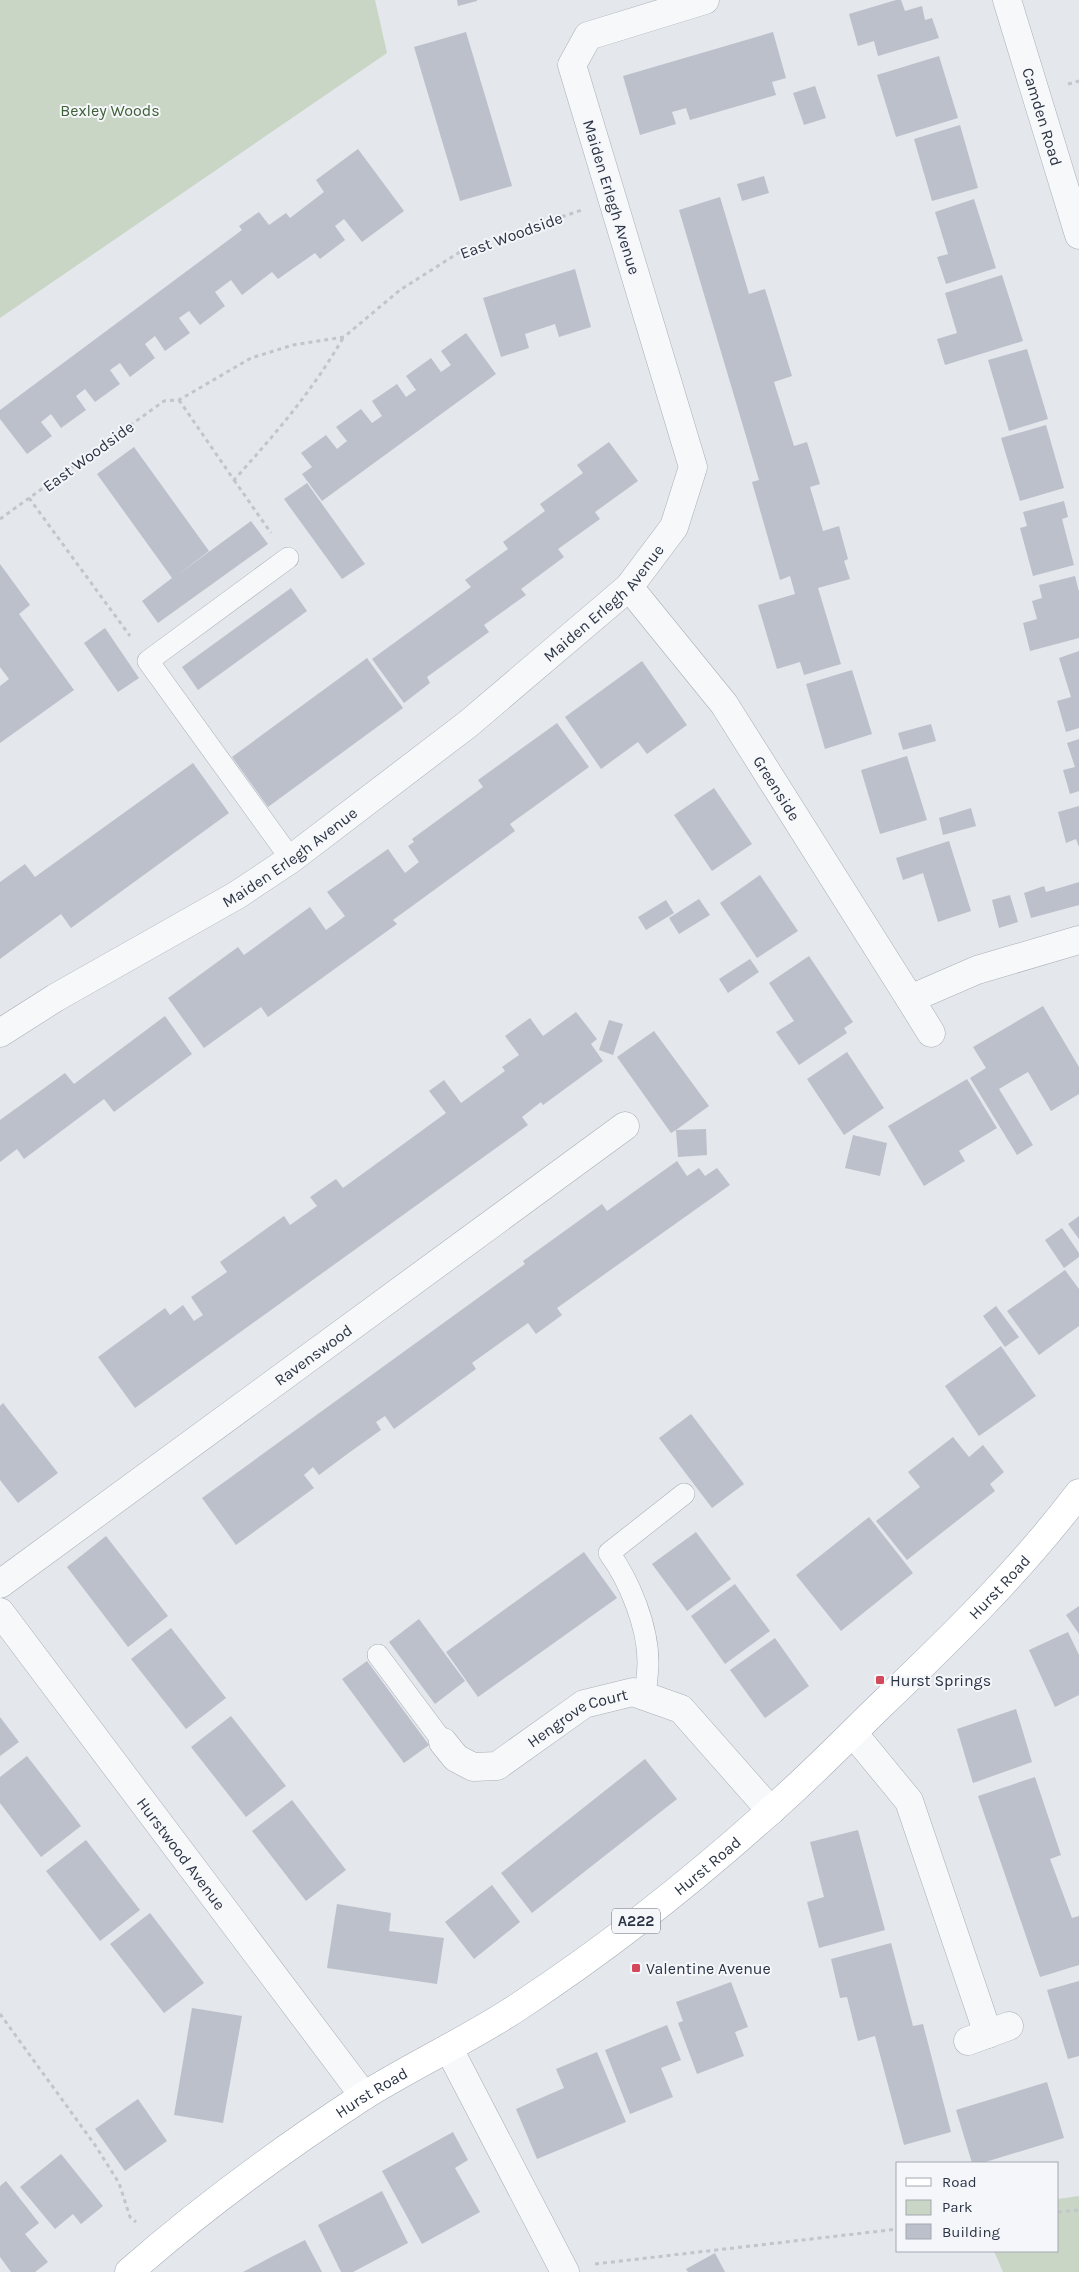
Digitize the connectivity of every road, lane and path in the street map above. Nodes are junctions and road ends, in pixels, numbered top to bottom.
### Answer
1 (705, 0) edge
2 (1007, 0) edge
3 (613, 200) junction
4 (1079, 235) edge
5 (344, 337) junction
6 (179, 400) junction
7 (234, 480) junction
8 (29, 498) junction
9 (0, 519) edge
10 (288, 558) joint
11 (629, 587) junction
12 (148, 661) junction
13 (291, 859) junction
14 (1079, 940) edge
15 (910, 999) junction
16 (0, 1033) edge
17 (931, 1034) dead end
18 (625, 1126) dead end
19 (1079, 1493) edge
20 (684, 1494) dead end
21 (0, 1584) edge
22 (0, 1612) edge
23 (378, 1655) dead end
24 (645, 1697) junction
25 (853, 1733) junction
26 (443, 1742) joint
27 (771, 1811) junction
28 (0, 2014) edge
29 (988, 2034) dead end
30 (449, 2048) junction
31 (364, 2096) junction
32 (1079, 2210) edge
33 (1059, 2212) edge
34 (896, 2229) edge
35 (161, 2244) junction
36 (564, 2270) edge
37 (129, 2272) edge

1 - 3 street, Maiden Erlegh Avenue
2 - 4 street, Camden Road
3 - 5 path, East Woodside
3 - 11 street, Maiden Erlegh Avenue
5 - 6 path, East Woodside
5 - 7 path, East Woodside
6 - 7 path
6 - 8 path, East Woodside
7 - 10 path
8 - 9 path, East Woodside
8 - 12 path
10 - 12 lane
11 - 13 street, Maiden Erlegh Avenue
11 - 15 street, Greenside
12 - 13 lane
13 - 16 street, Maiden Erlegh Avenue
14 - 15 street
15 - 17 street, Greenside
18 - 21 street, Ravenswood
19 - 25 main road, Hurst Road / A222
20 - 24 lane
22 - 31 street, Hurstwood Avenue
23 - 26 lane
24 - 26 street, Hengrove Court
24 - 27 street, Hengrove Court
25 - 27 main road, Hurst Road / A222
25 - 29 street
27 - 30 main road, Hurst Road / A222
28 - 35 path
30 - 31 main road, Hurst Road / A222
30 - 36 street
31 - 35 main road, Hurst Road / A222
32 - 33 path
34 - 36 path
35 - 37 main road, Hurst Road / A222

